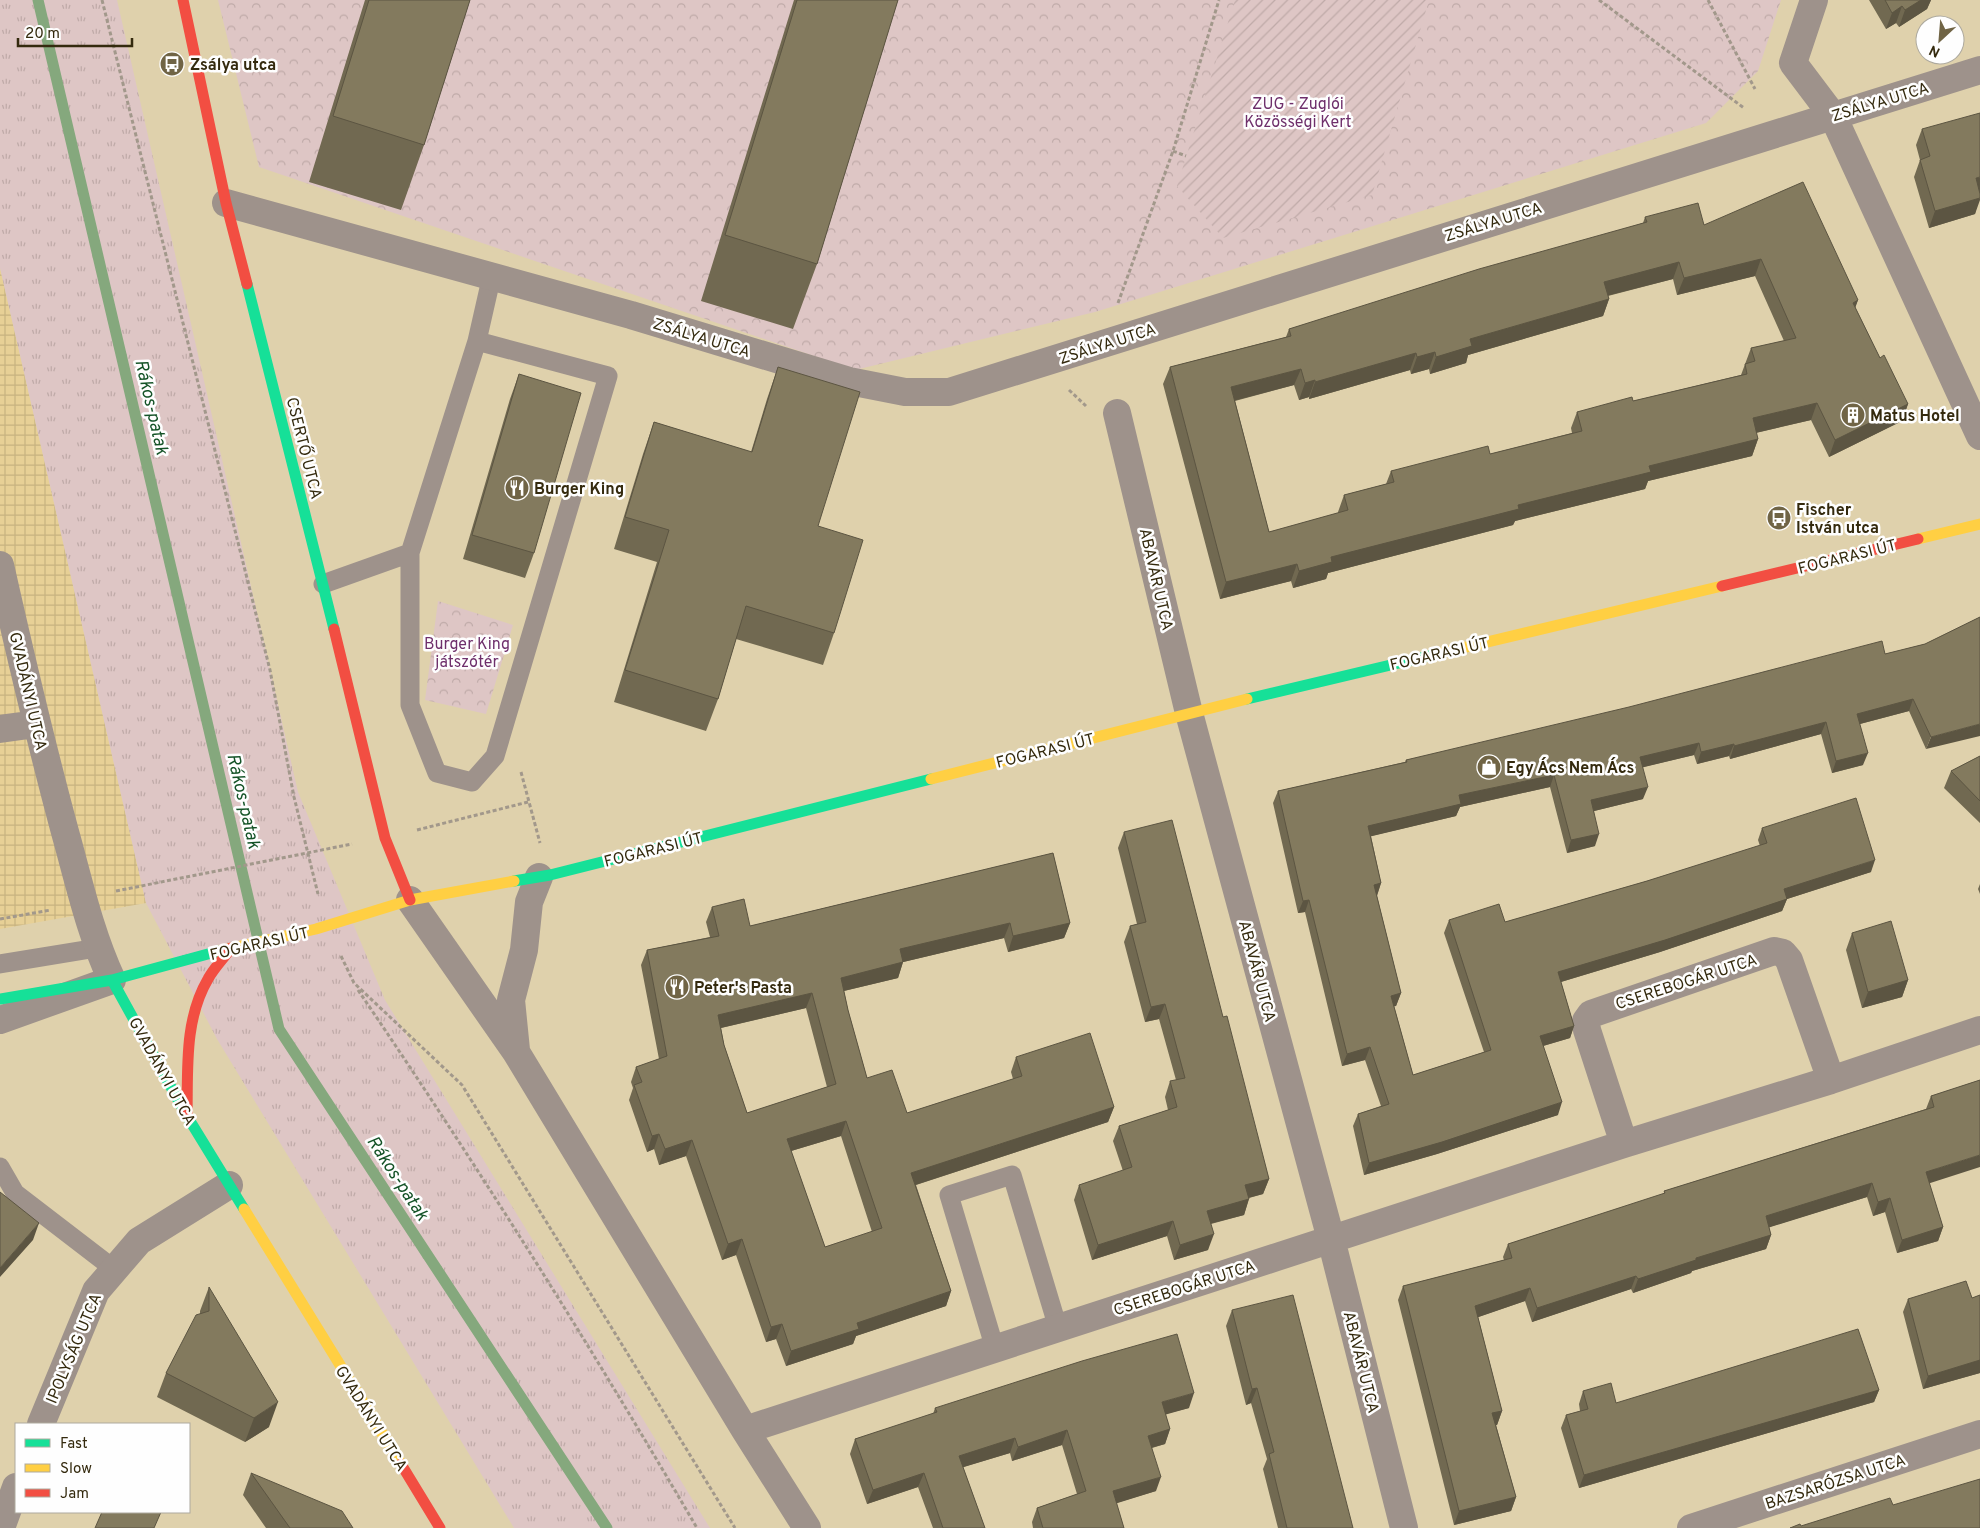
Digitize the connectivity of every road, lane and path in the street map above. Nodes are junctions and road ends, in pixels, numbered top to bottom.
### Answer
1 (184, 0) edge
2 (1219, 0) edge
3 (1599, 0) edge
4 (1708, 0) edge
5 (1814, 0) edge
6 (1980, 70) edge
7 (1755, 90) dead end
8 (1744, 108) dead end
9 (1832, 116) junction
10 (1173, 151) junction
11 (1186, 156) dead end
12 (226, 203) junction
13 (492, 275) junction
14 (1114, 340) junction
15 (477, 341) junction
16 (1042, 364) junction
17 (1117, 413) joint
18 (1980, 436) edge
19 (1980, 524) edge
20 (410, 553) junction
21 (0, 565) edge
22 (323, 584) junction
23 (1188, 713) junction
24 (36, 724) junction
25 (0, 730) edge
26 (528, 802) dead end
27 (385, 838) junction
28 (539, 877) junction
29 (83, 898) junction
30 (410, 900) junction
31 (52, 910) dead end
32 (0, 919) edge
33 (97, 948) junction
34 (231, 948) junction
35 (0, 964) edge
36 (112, 980) junction
37 (354, 983) dead end
38 (0, 999) edge
39 (0, 1020) edge
40 (1980, 1030) edge
41 (516, 1052) junction
42 (1831, 1080) junction
43 (187, 1116) junction
44 (1624, 1144) junction
45 (0, 1167) edge
46 (229, 1185) junction
47 (1331, 1239) junction
48 (114, 1270) junction
49 (1058, 1328) junction
50 (995, 1348) junction
51 (41, 1423) edge
52 (745, 1430) junction
53 (1980, 1434) edge
54 (15, 1489) edge
55 (2, 1519) edge
56 (440, 1528) edge
57 (697, 1528) edge
58 (807, 1528) edge
59 (1404, 1528) edge
60 (1691, 1528) edge

1 - 12 main road, CSERTŐ UTCA
2 - 10 path
3 - 8 path
4 - 7 path
5 - 9 street
6 - 9 street, ZSÁLYA UTCA
9 - 14 street, ZSÁLYA UTCA
9 - 18 street
10 - 11 path
10 - 14 path
12 - 13 street, ZSÁLYA UTCA
12 - 22 main road, CSERTŐ UTCA
13 - 15 lane
13 - 16 street, ZSÁLYA UTCA
14 - 16 street, ZSÁLYA UTCA
15 - 20 lane
15 - 20 lane
16 - 17 path
17 - 23 street, ABAVÁR UTCA
19 - 23 main road, FOGARASI ÚT
20 - 22 lane
21 - 24 street, GVADÁNYI UTCA
22 - 27 main road, CSERTŐ UTCA
23 - 28 main road, FOGARASI ÚT
23 - 47 street, ABAVÁR UTCA
24 - 25 street
24 - 29 street, GVADÁNYI UTCA
26 - 27 path
27 - 29 path
27 - 30 main road, CSERTŐ UTCA
28 - 30 main road, FOGARASI ÚT
28 - 41 street
29 - 33 street, GVADÁNYI UTCA
30 - 34 main road, FOGARASI ÚT
30 - 41 street
31 - 32 path
33 - 35 lane
33 - 36 street, GVADÁNYI UTCA
34 - 36 main road, FOGARASI ÚT
34 - 43 main road
36 - 38 main road, FOGARASI ÚT
36 - 39 street, FOGARASI ÚT
36 - 43 main road, GVADÁNYI UTCA
37 - 57 path
40 - 42 street, CSEREBOGÁR UTCA
41 - 52 street
42 - 44 street, CSEREBOGÁR UTCA
42 - 44 street, CSEREBOGÁR UTCA
43 - 46 main road, GVADÁNYI UTCA
44 - 47 street, CSEREBOGÁR UTCA
45 - 48 lane
46 - 48 street, IPOLYSÁG UTCA
46 - 56 main road, GVADÁNYI UTCA
47 - 49 street, CSEREBOGÁR UTCA
47 - 59 street, ABAVÁR UTCA
48 - 51 street, IPOLYSÁG UTCA
49 - 50 street, CSEREBOGÁR UTCA
49 - 50 lane
50 - 52 street, CSEREBOGÁR UTCA
52 - 58 street
53 - 60 street, BAZSARÓZSA UTCA
54 - 55 street

